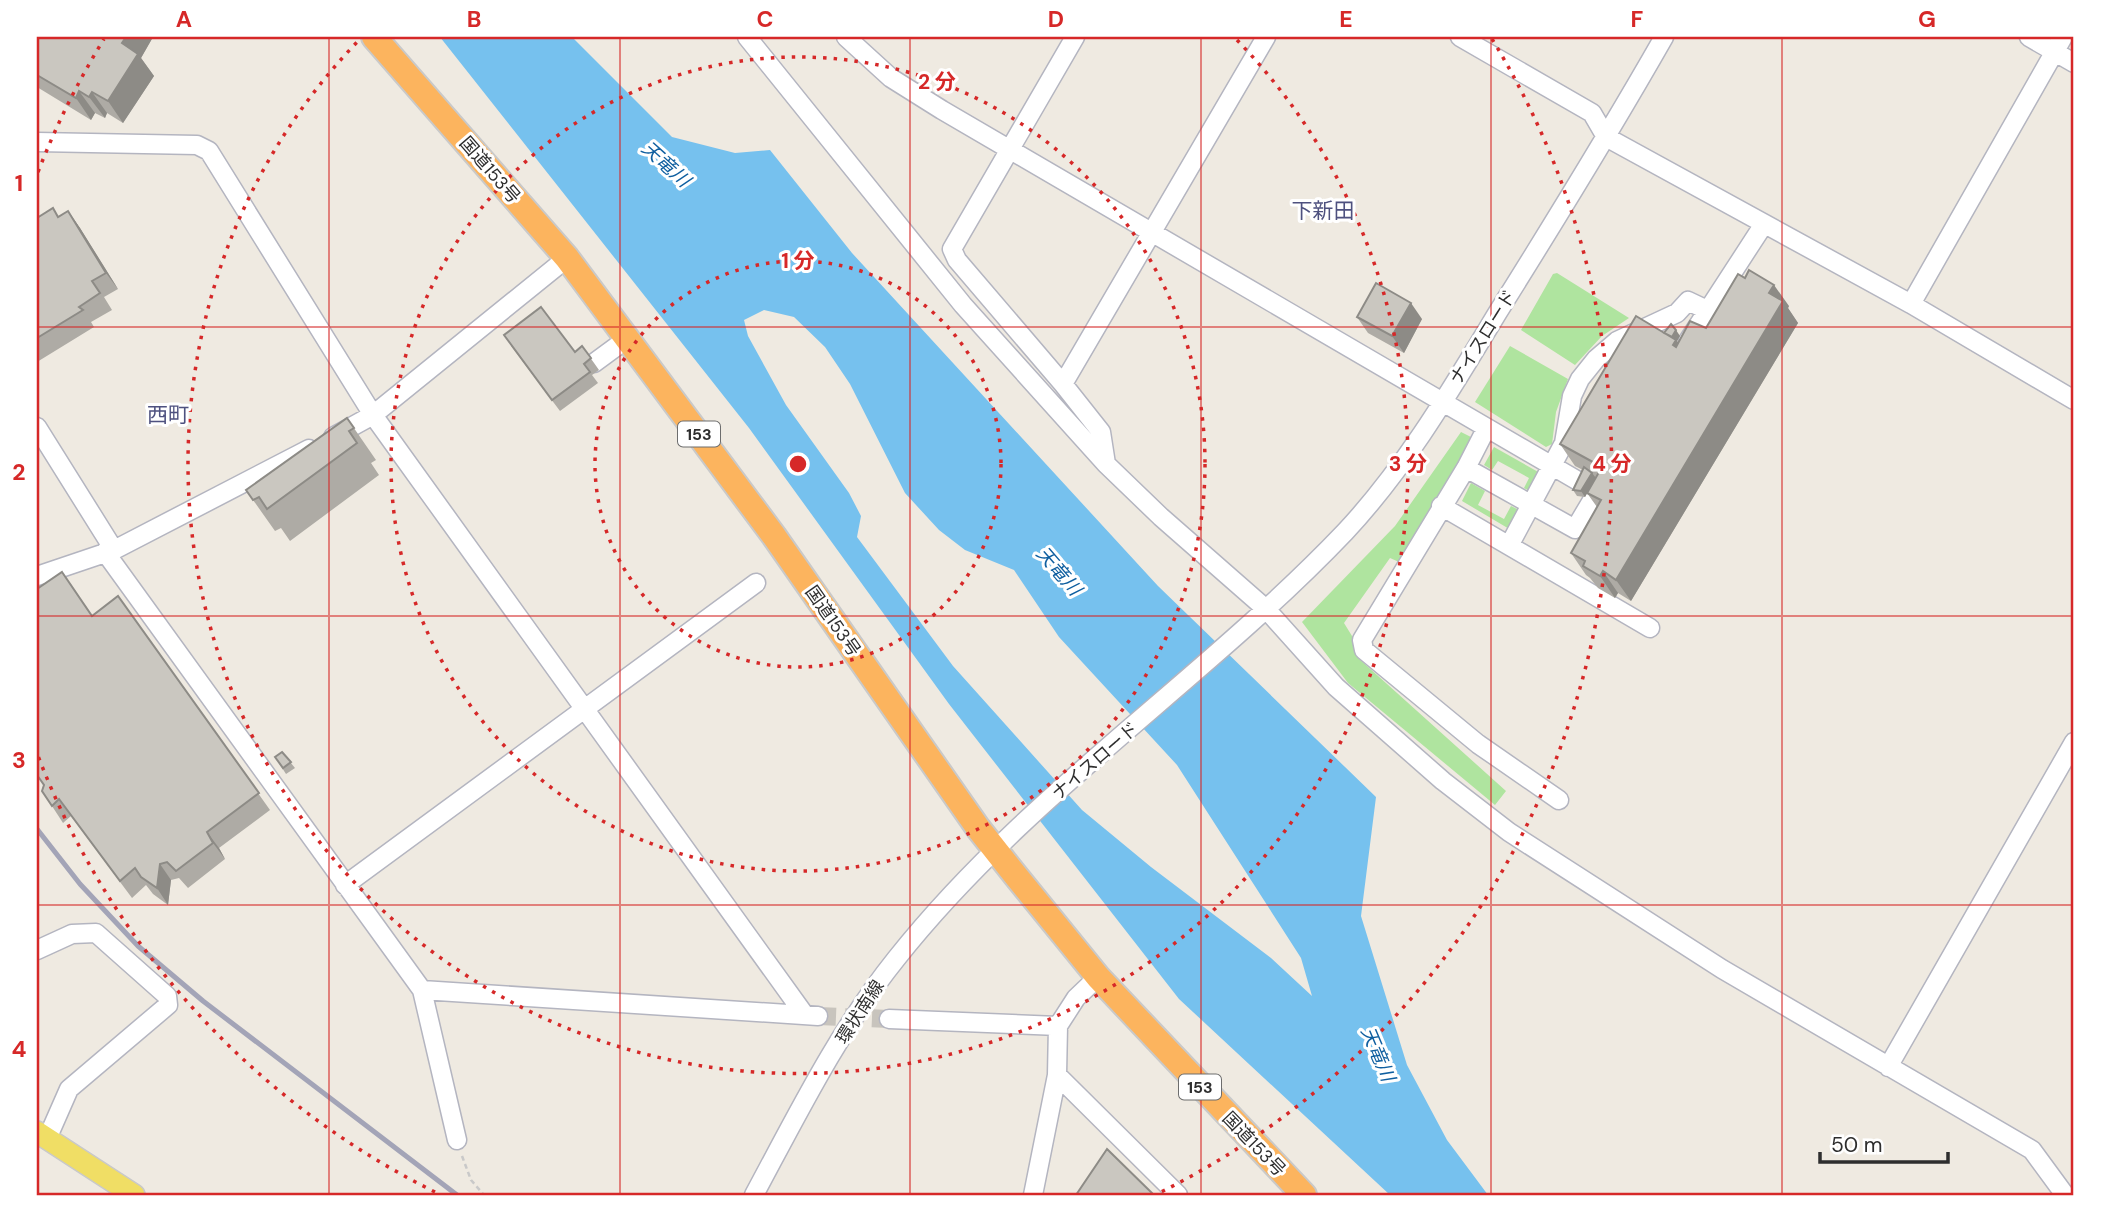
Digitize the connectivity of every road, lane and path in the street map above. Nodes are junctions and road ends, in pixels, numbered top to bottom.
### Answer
1 (374, 37) edge
2 (747, 37) edge
3 (846, 37) edge
4 (1075, 37) edge
5 (1266, 37) edge
6 (1460, 37) edge
7 (1664, 37) edge
8 (2029, 37) edge
9 (2058, 44) edge
10 (2074, 63) edge
11 (1606, 137) junction
12 (37, 142) edge
13 (1007, 149) junction
14 (1763, 224) junction
15 (1150, 234) junction
16 (567, 258) junction
17 (1911, 304) junction
18 (1707, 310) junction
19 (628, 338) junction
20 (1689, 341) edge
21 (594, 363) edge
22 (1063, 384) junction
23 (2074, 400) edge
24 (1442, 403) junction
25 (373, 415) junction
26 (37, 427) edge
27 (1486, 429) junction
28 (1106, 464) junction
29 (1553, 465) junction
30 (1466, 468) junction
31 (1532, 505) junction
32 (1441, 506) junction
33 (1510, 544) junction
34 (109, 551) junction
35 (37, 576) edge
36 (757, 583) dead end
37 (1262, 613) junction
38 (1650, 628) dead end
39 (583, 709) junction
40 (2074, 742) edge
41 (2068, 766) edge
42 (1559, 800) dead end
43 (997, 851) junction
44 (345, 885) junction
45 (37, 950) edge
46 (1098, 977) junction
47 (422, 990) junction
48 (889, 1020) tunnel mouth
49 (1058, 1026) junction
50 (1888, 1067) junction
51 (1057, 1075) junction
52 (42, 1136) edge
53 (457, 1140) joint
54 (134, 1195) edge
55 (484, 1195) edge
56 (754, 1195) edge
57 (1033, 1195) edge
58 (1178, 1195) edge
59 (1304, 1195) edge
60 (2065, 1195) edge

1 - 16 highway, 国道153号 / 153
2 - 28 street
3 - 13 street
4 - 13 street
5 - 15 street
6 - 11 street
7 - 11 street, ナイスロード
8 - 9 street
9 - 10 street
9 - 17 street
11 - 14 street
11 - 24 street, ナイスロード
12 - 25 street
13 - 15 street
13 - 22 street
14 - 17 street
14 - 18 street
15 - 22 street
15 - 24 street
16 - 19 highway, 国道153号 / 153
16 - 25 street
17 - 23 street
18 - 20 street
18 - 29 street
19 - 21 street
19 - 43 highway, 国道153号 / 153
22 - 28 street
24 - 27 street
24 - 37 street, ナイスロード
25 - 34 street
25 - 39 street
26 - 34 street
27 - 29 street
27 - 30 street
28 - 37 street
29 - 31 street
29 - 31 street
30 - 31 street
30 - 32 street
31 - 33 street
32 - 33 street
32 - 42 street
33 - 38 street
34 - 35 street
34 - 44 street
36 - 39 street
37 - 43 street, ナイスロード
37 - 50 street
39 - 44 street
39 - 47 street
40 - 41 street
41 - 50 street
43 - 46 highway, 国道153号 / 153
43 - 56 street, 環状南線
44 - 47 street
45 - 52 street
46 - 49 street
46 - 59 highway, 国道153号 / 153
47 - 53 street
48 - 49 street
49 - 51 street
50 - 60 street
51 - 57 street
51 - 58 street
52 - 54 main road
53 - 55 path

